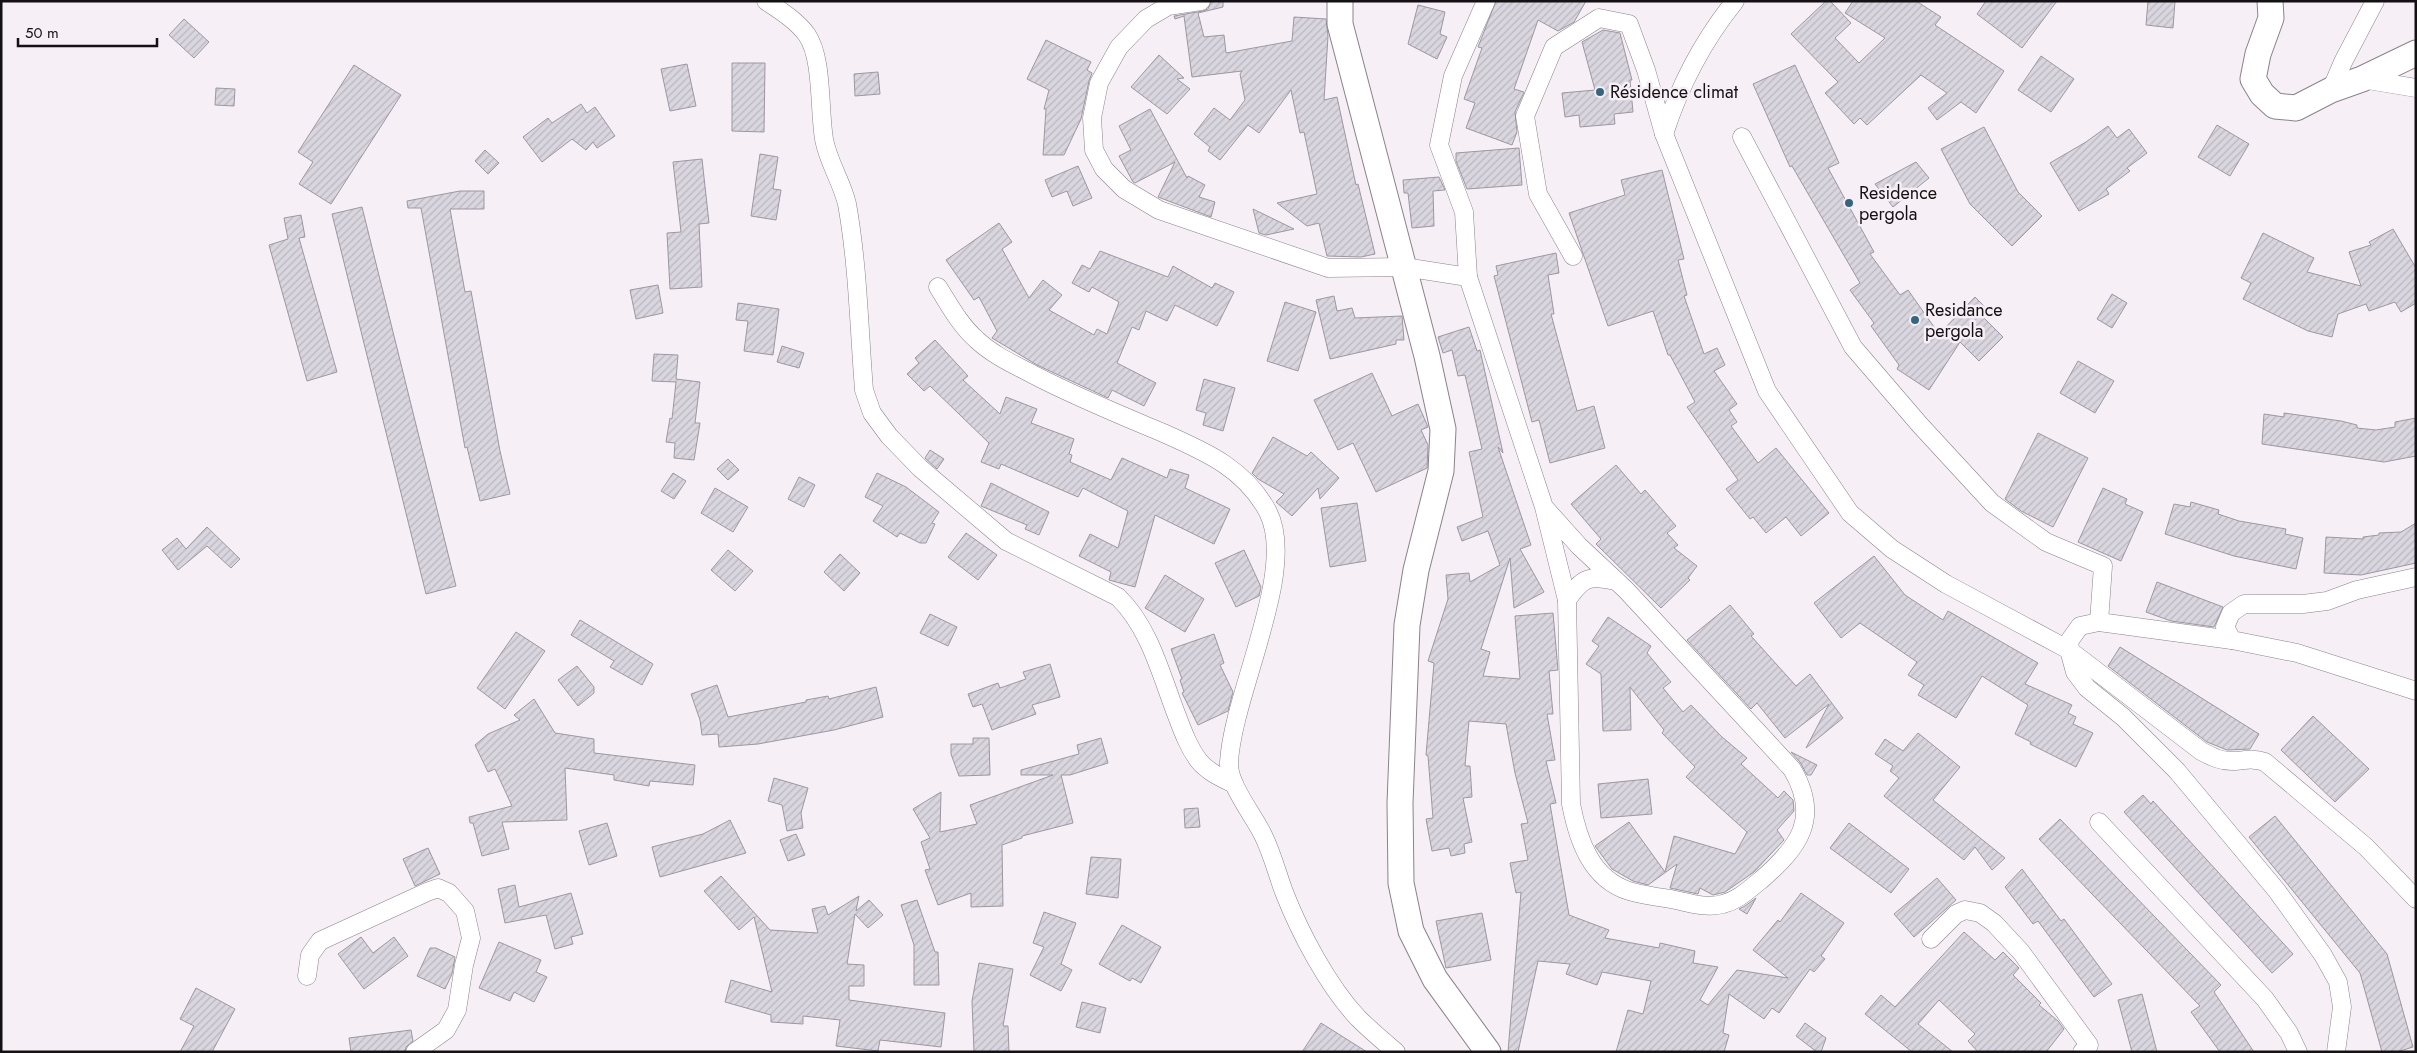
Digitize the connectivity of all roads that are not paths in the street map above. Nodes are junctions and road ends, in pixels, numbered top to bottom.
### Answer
1 (766, 1) edge
2 (1201, 1) edge
3 (1340, 1) edge
4 (1486, 1) edge
5 (1735, 1) edge
6 (2270, 1) edge
7 (2375, 1) edge
8 (2416, 53) edge
9 (2362, 79) junction
10 (2416, 88) edge
11 (2331, 90) junction
12 (1664, 134) junction
13 (1742, 137) dead end
14 (1573, 256) dead end
15 (1404, 268) junction
16 (1468, 277) junction
17 (938, 287) dead end
18 (1544, 507) junction
19 (2416, 577) edge
20 (1616, 581) junction
21 (1567, 600) junction
22 (2098, 622) junction
23 (2232, 640) junction
24 (2069, 650) junction
25 (2416, 691) edge
26 (1234, 784) junction
27 (2099, 822) dead end
28 (2416, 899) edge
29 (1931, 939) dead end
30 (307, 976) dead end
31 (2088, 1050) edge
32 (415, 1052) edge
33 (1396, 1052) edge
34 (1488, 1052) edge
35 (2298, 1052) edge
36 (2336, 1052) edge

1 - 26 street
2 - 15 street
3 - 15 main road
4 - 16 street
5 - 12 street
6 - 11 main road
7 - 11 street
8 - 9 main road
9 - 10 street
9 - 11 main road
12 - 14 street
12 - 24 street
13 - 22 street
15 - 16 street
15 - 34 main road
16 - 18 street
17 - 26 street
18 - 20 street
18 - 21 street
19 - 23 street
20 - 21 street
20 - 21 street
22 - 23 street
22 - 24 street
23 - 25 street
24 - 28 street
24 - 36 street
26 - 33 street
27 - 35 street
29 - 31 street
30 - 32 street

